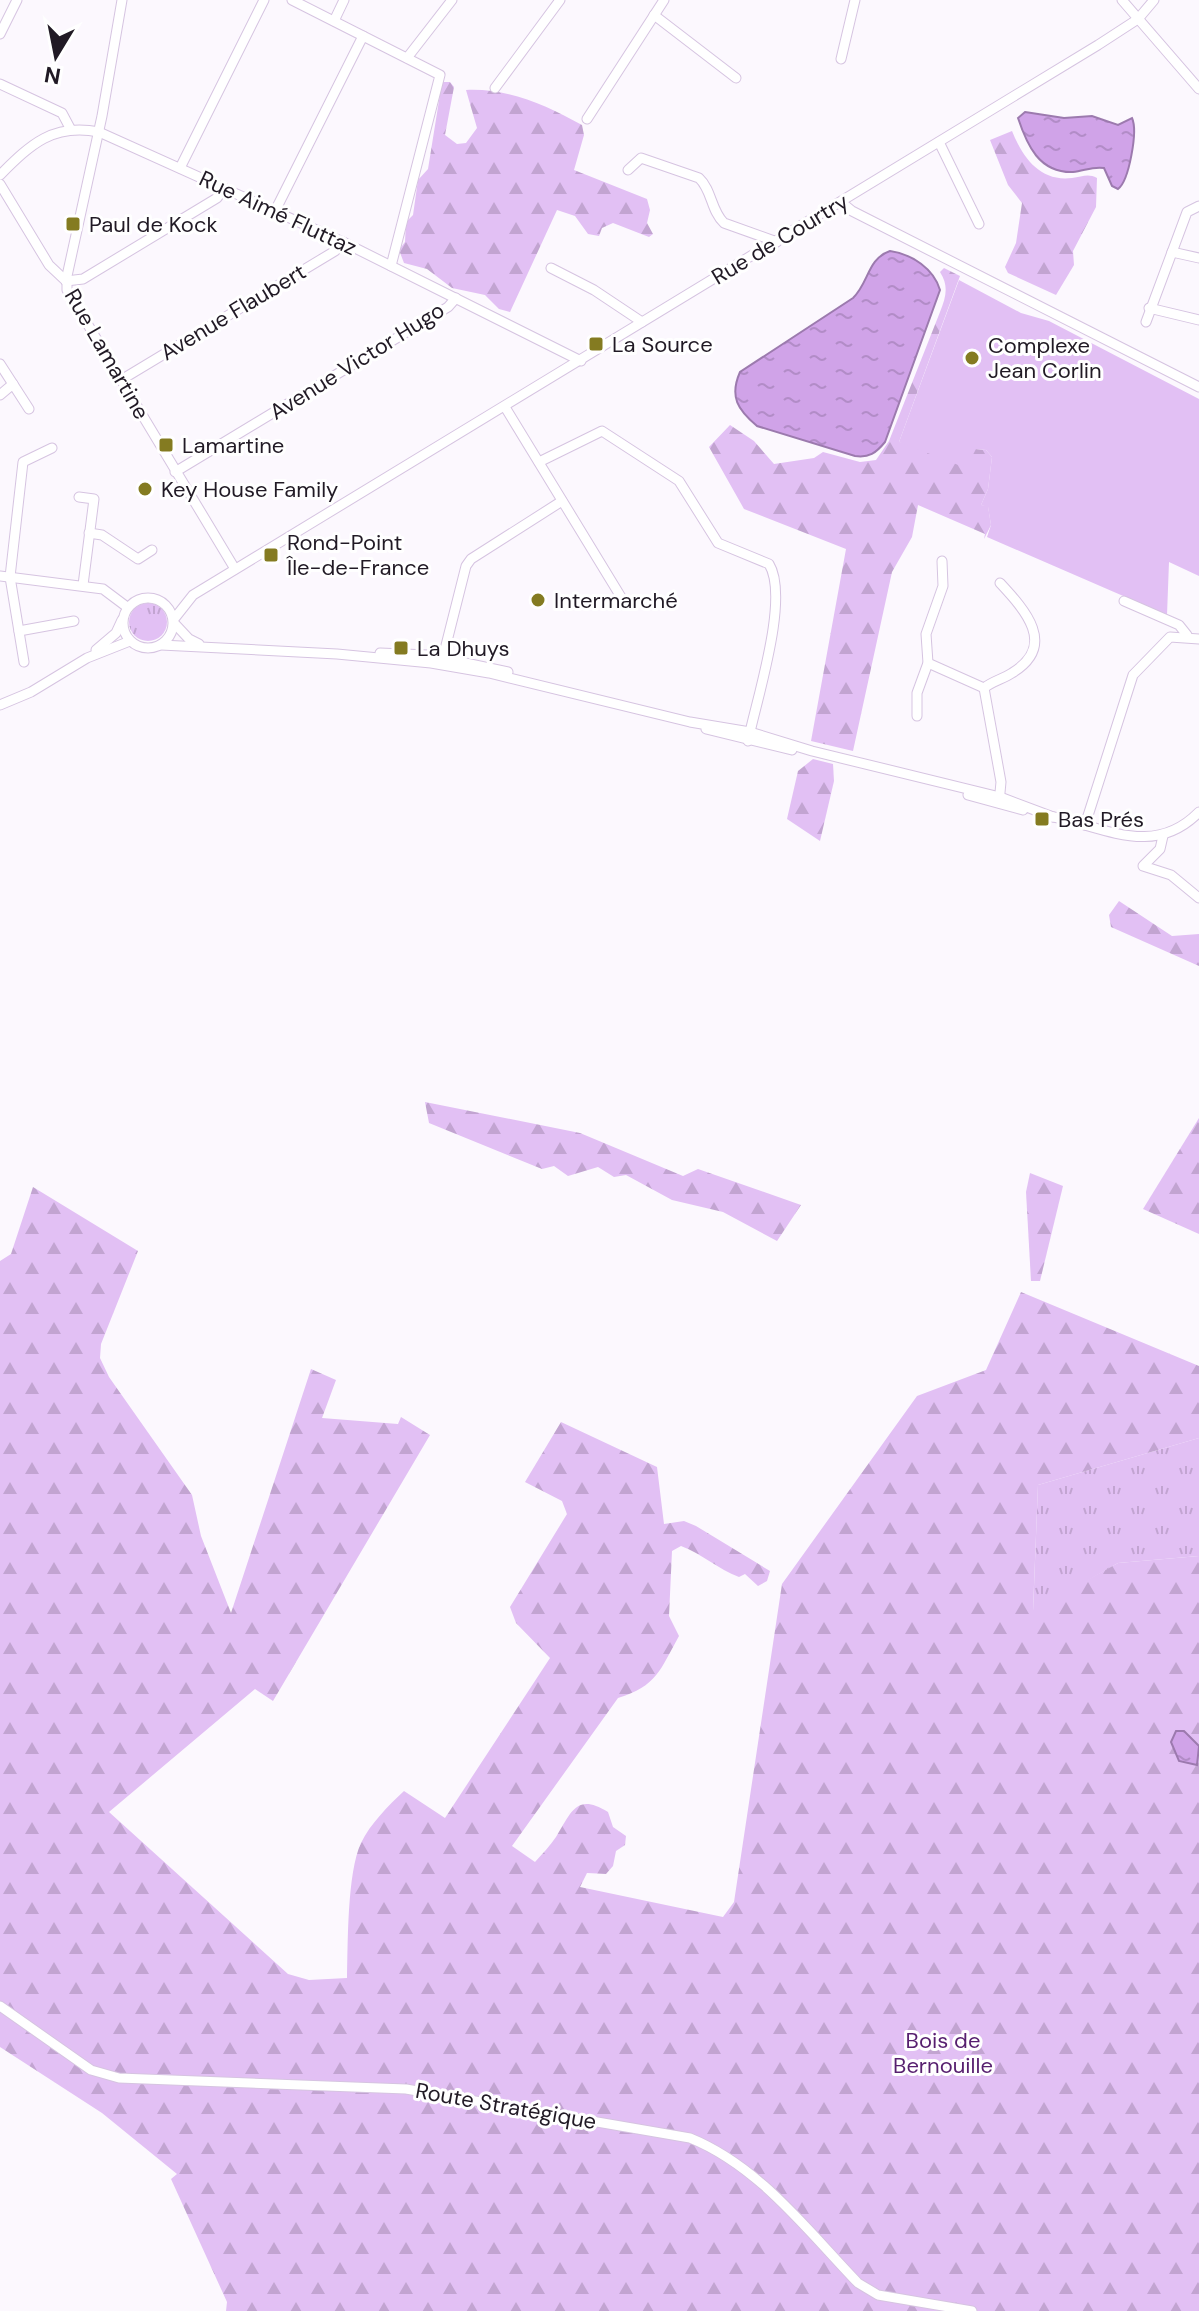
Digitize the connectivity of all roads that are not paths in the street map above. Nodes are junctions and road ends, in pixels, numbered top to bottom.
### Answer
1 (17, 0) edge
2 (122, 0) edge
3 (264, 0) edge
4 (292, 0) edge
5 (344, 0) edge
6 (452, 0) edge
7 (560, 0) edge
8 (664, 0) edge
9 (855, 0) edge
10 (1122, 0) edge
11 (1154, 0) edge
12 (654, 15) junction
13 (1138, 19) junction
14 (334, 21) junction
15 (0, 34) edge
16 (363, 36) junction
17 (407, 58) junction
18 (841, 59) dead end
19 (736, 78) dead end
20 (0, 84) edge
21 (495, 88) dead end
22 (1199, 89) edge
23 (587, 119) dead end
24 (70, 128) junction
25 (99, 132) junction
26 (939, 142) junction
27 (180, 168) junction
28 (628, 170) dead end
29 (0, 175) edge
30 (0, 184) edge
31 (224, 188) junction
32 (841, 202) junction
33 (1199, 206) edge
34 (275, 211) junction
35 (979, 224) dead end
36 (343, 242) junction
37 (777, 242) junction
38 (1172, 252) junction
39 (1199, 258) edge
40 (391, 266) junction
41 (551, 268) dead end
42 (66, 281) junction
43 (456, 298) junction
44 (1149, 308) junction
45 (1199, 320) edge
46 (642, 322) junction
47 (1146, 322) dead end
48 (581, 361) junction
49 (0, 364) edge
50 (121, 380) junction
51 (13, 384) junction
52 (1199, 387) edge
53 (0, 395) edge
54 (505, 407) junction
55 (29, 409) dead end
56 (52, 448) dead end
57 (539, 462) junction
58 (175, 472) junction
59 (79, 497) dead end
60 (562, 501) junction
61 (89, 533) junction
62 (152, 550) dead end
63 (942, 561) dead end
64 (235, 569) junction
65 (5, 577) edge
66 (1000, 583) dead end
67 (83, 585) junction
68 (193, 595) junction
69 (621, 597) dead end
70 (162, 601) junction
71 (1124, 601) dead end
72 (127, 607) junction
73 (122, 620) junction
74 (74, 621) dead end
75 (174, 621) junction
76 (19, 631) junction
77 (1187, 635) junction
78 (1199, 639) edge
79 (130, 641) junction
80 (161, 645) junction
81 (202, 645) junction
82 (87, 658) junction
83 (442, 660) junction
84 (24, 662) dead end
85 (928, 663) junction
86 (984, 688) junction
87 (0, 705) edge
88 (917, 716) dead end
89 (749, 736) junction
90 (1000, 800) junction
91 (1199, 812) edge
92 (1085, 825) junction
93 (1163, 836) junction
94 (1199, 898) edge
95 (0, 2006) edge
96 (972, 2311) edge

1 - 15 street
2 - 25 street
3 - 27 street
4 - 14 street
5 - 14 street
6 - 17 street
7 - 21 street
8 - 12 street
9 - 18 street
10 - 13 street
11 - 13 street, Rue de Courtry
12 - 19 street
12 - 23 street
13 - 22 street
13 - 26 street, Rue de Courtry
14 - 16 street
16 - 17 street
16 - 34 street
17 - 40 street
20 - 24 street
24 - 25 street, Rue Aimé Fluttaz
24 - 29 street
25 - 27 street, Rue Aimé Fluttaz
25 - 42 street
26 - 32 street, Rue de Courtry
26 - 35 street
27 - 31 street, Rue Aimé Fluttaz
28 - 37 street
30 - 42 street, Rue Lamartine
31 - 34 street, Rue Aimé Fluttaz
31 - 42 street
32 - 37 street, Rue de Courtry
32 - 52 street
33 - 38 street
34 - 36 street, Rue Aimé Fluttaz
36 - 40 street, Rue Aimé Fluttaz
36 - 50 street, Avenue Flaubert
37 - 46 street, Rue de Courtry
38 - 39 street
38 - 44 street
40 - 43 street, Rue Aimé Fluttaz
41 - 46 street
42 - 50 street, Rue Lamartine
43 - 48 street, Rue Aimé Fluttaz
43 - 58 street, Avenue Victor Hugo
44 - 45 street
44 - 47 street
46 - 48 street, Rue de Courtry
48 - 54 street, Rue de Courtry
49 - 51 street
50 - 58 street, Rue Lamartine
51 - 53 street
51 - 55 street
54 - 57 street
54 - 64 street, Rue de Courtry
56 - 65 street
57 - 60 street
57 - 89 street
58 - 64 street, Rue Lamartine
59 - 61 street
60 - 69 street
60 - 83 street
61 - 62 street
61 - 67 street
63 - 85 street
64 - 68 street, Rue de Courtry
65 - 67 street
65 - 76 street
66 - 86 street
67 - 72 street
68 - 70 street
68 - 75 street
70 - 72 street
70 - 75 street
71 - 77 street
72 - 73 street
73 - 79 street
73 - 82 street
74 - 76 street
75 - 80 street
75 - 81 street
76 - 84 street
77 - 78 street
77 - 92 street
79 - 80 street
79 - 82 street
80 - 81 street
81 - 83 street
82 - 87 street
83 - 89 street
85 - 86 street
85 - 88 street
86 - 90 street
89 - 90 street
90 - 92 street
91 - 93 street
92 - 93 street
93 - 94 street
95 - 96 street, Route Stratégique

